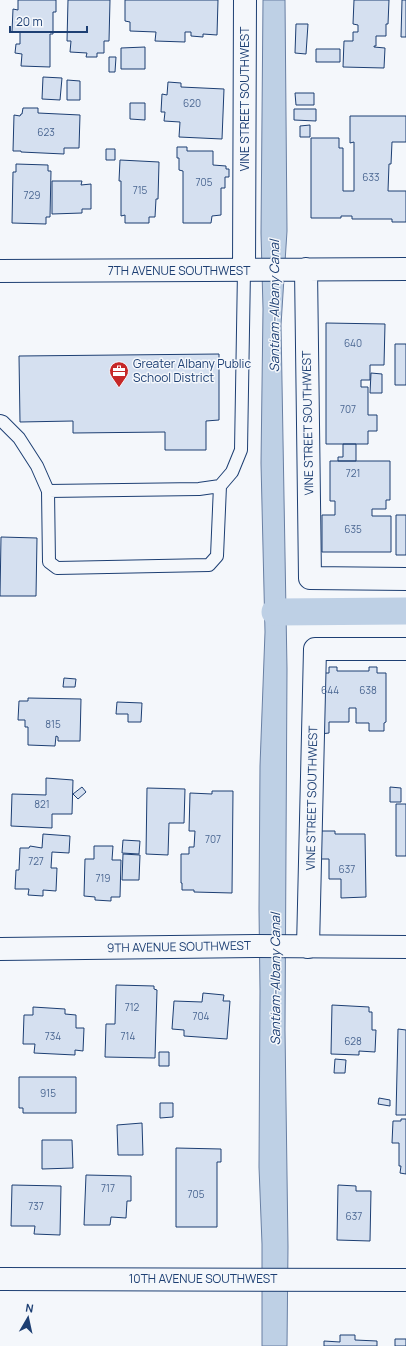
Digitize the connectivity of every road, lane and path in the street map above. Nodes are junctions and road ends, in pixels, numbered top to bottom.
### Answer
1 (245, 0) edge
2 (297, 269) junction
3 (406, 269) edge
4 (253, 270) junction
5 (0, 271) edge
6 (0, 421) edge
7 (220, 486) junction
8 (48, 491) junction
9 (406, 579) edge
10 (406, 648) edge
11 (301, 947) junction
12 (406, 947) edge
13 (0, 949) edge
14 (0, 1279) edge
15 (406, 1280) edge

1 - 4 street, VINE STREET SOUTHWEST
2 - 3 street, 7TH AVENUE SOUTHWEST
2 - 4 street, 7TH AVENUE SOUTHWEST
2 - 9 street, VINE STREET SOUTHWEST
4 - 5 street, 7TH AVENUE SOUTHWEST
4 - 7 lane
6 - 8 lane
7 - 8 lane
7 - 8 lane
10 - 11 street, VINE STREET SOUTHWEST
11 - 12 street, 9TH AVENUE SOUTHWEST
11 - 13 street, 9TH AVENUE SOUTHWEST
14 - 15 street, 10TH AVENUE SOUTHWEST

